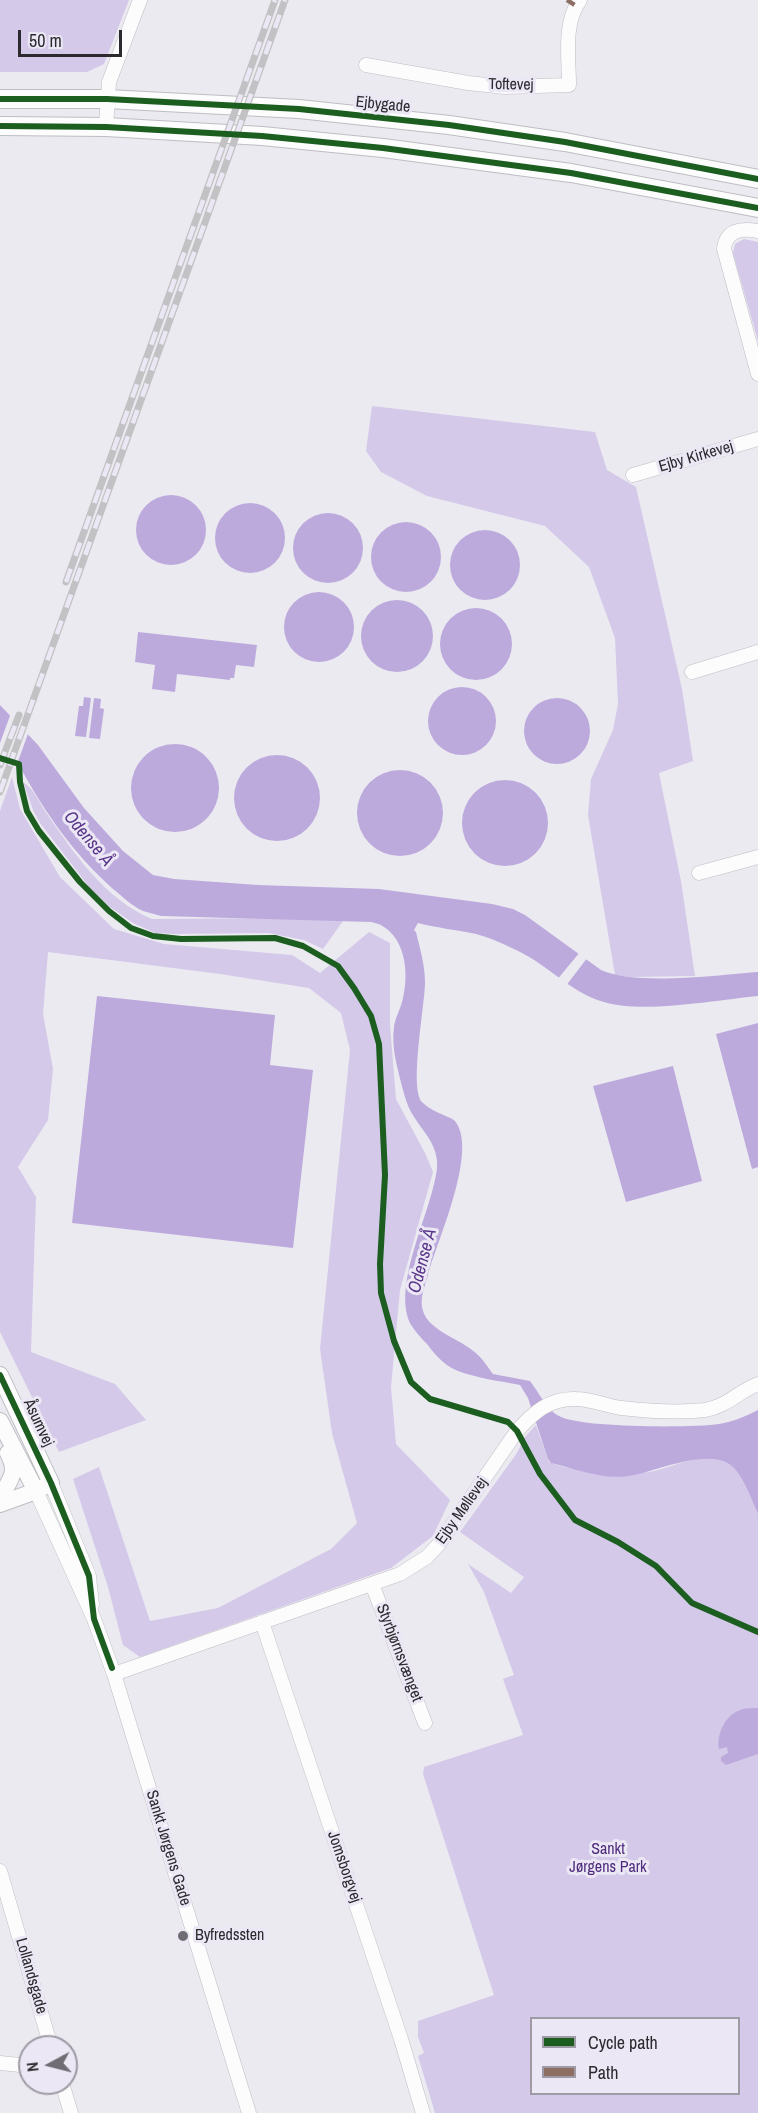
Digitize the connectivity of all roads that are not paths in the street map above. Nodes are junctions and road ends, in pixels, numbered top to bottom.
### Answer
1 (140, 0) edge
2 (574, 2) edge
3 (366, 65) dead end
4 (0, 99) edge
5 (107, 99) junction
6 (0, 126) edge
7 (106, 128) junction
8 (758, 179) edge
9 (758, 208) edge
10 (758, 231) edge
11 (758, 374) edge
12 (758, 439) edge
13 (633, 475) dead end
14 (758, 652) edge
15 (692, 672) dead end
16 (758, 857) edge
17 (699, 873) dead end
18 (0, 1375) edge
19 (758, 1384) edge
20 (0, 1421) edge
21 (0, 1437) edge
22 (41, 1482) junction
23 (1, 1497) edge
24 (372, 1584) junction
25 (262, 1622) junction
26 (114, 1674) junction
27 (425, 1723) dead end
28 (0, 1871) edge
29 (48, 2035) edge
30 (0, 2063) edge
31 (18, 2065) edge
32 (66, 2095) edge
33 (71, 2113) edge
34 (249, 2113) edge
35 (423, 2113) edge

1 - 5 street
2 - 3 street, Toftevej
4 - 5 main road, Ejbygade
5 - 7 street
5 - 8 main road, Ejbygade
6 - 7 main road
7 - 9 main road
10 - 11 street
12 - 13 street, Ejby Kirkevej
14 - 15 street
16 - 17 street
18 - 22 street, Åsumvej
19 - 24 street, Ejby Møllevej
20 - 22 street, Åsumvej
21 - 23 street
22 - 23 street
22 - 26 street, Sankt Jørgens Gade
24 - 25 street, Ejby Møllevej
24 - 27 street, Styrbjørnsvænget
25 - 26 street, Ejby Møllevej
25 - 35 street, Jomsborgvej
26 - 34 street, Sankt Jørgens Gade
28 - 29 street, Lollandsgade
30 - 31 street
32 - 33 street

